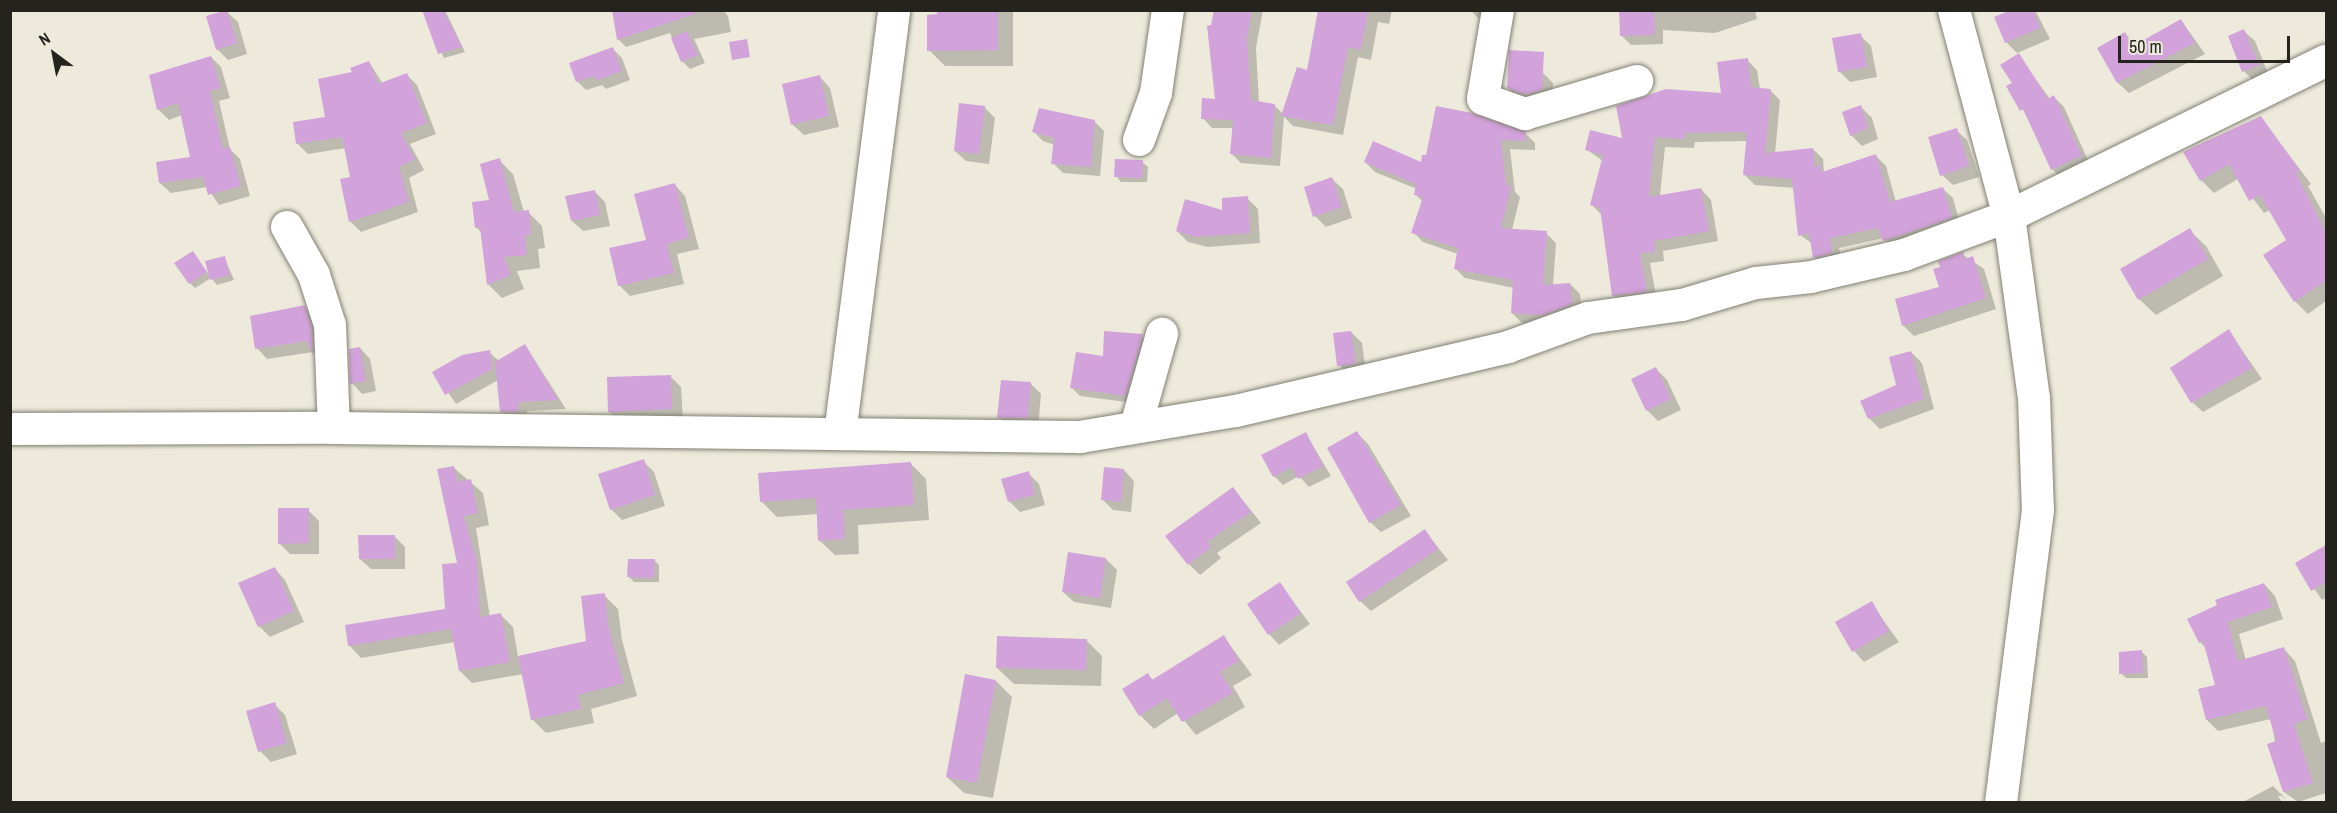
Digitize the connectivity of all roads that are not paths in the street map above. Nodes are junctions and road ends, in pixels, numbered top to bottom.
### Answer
1 (894, 10) edge
2 (1168, 10) edge
3 (1498, 10) edge
4 (1954, 10) edge
5 (2326, 61) edge
6 (1637, 81) dead end
7 (1139, 140) dead end
8 (2009, 216) junction
9 (287, 226) dead end
10 (1162, 334) dead end
11 (1136, 426) junction
12 (334, 428) junction
13 (10, 429) edge
14 (840, 434) junction
15 (2001, 802) edge

1 - 14 street
2 - 7 street
3 - 6 street
4 - 8 street
5 - 8 street
8 - 11 street
8 - 15 street
9 - 12 street
10 - 11 street
11 - 14 street
12 - 13 street
12 - 14 street

